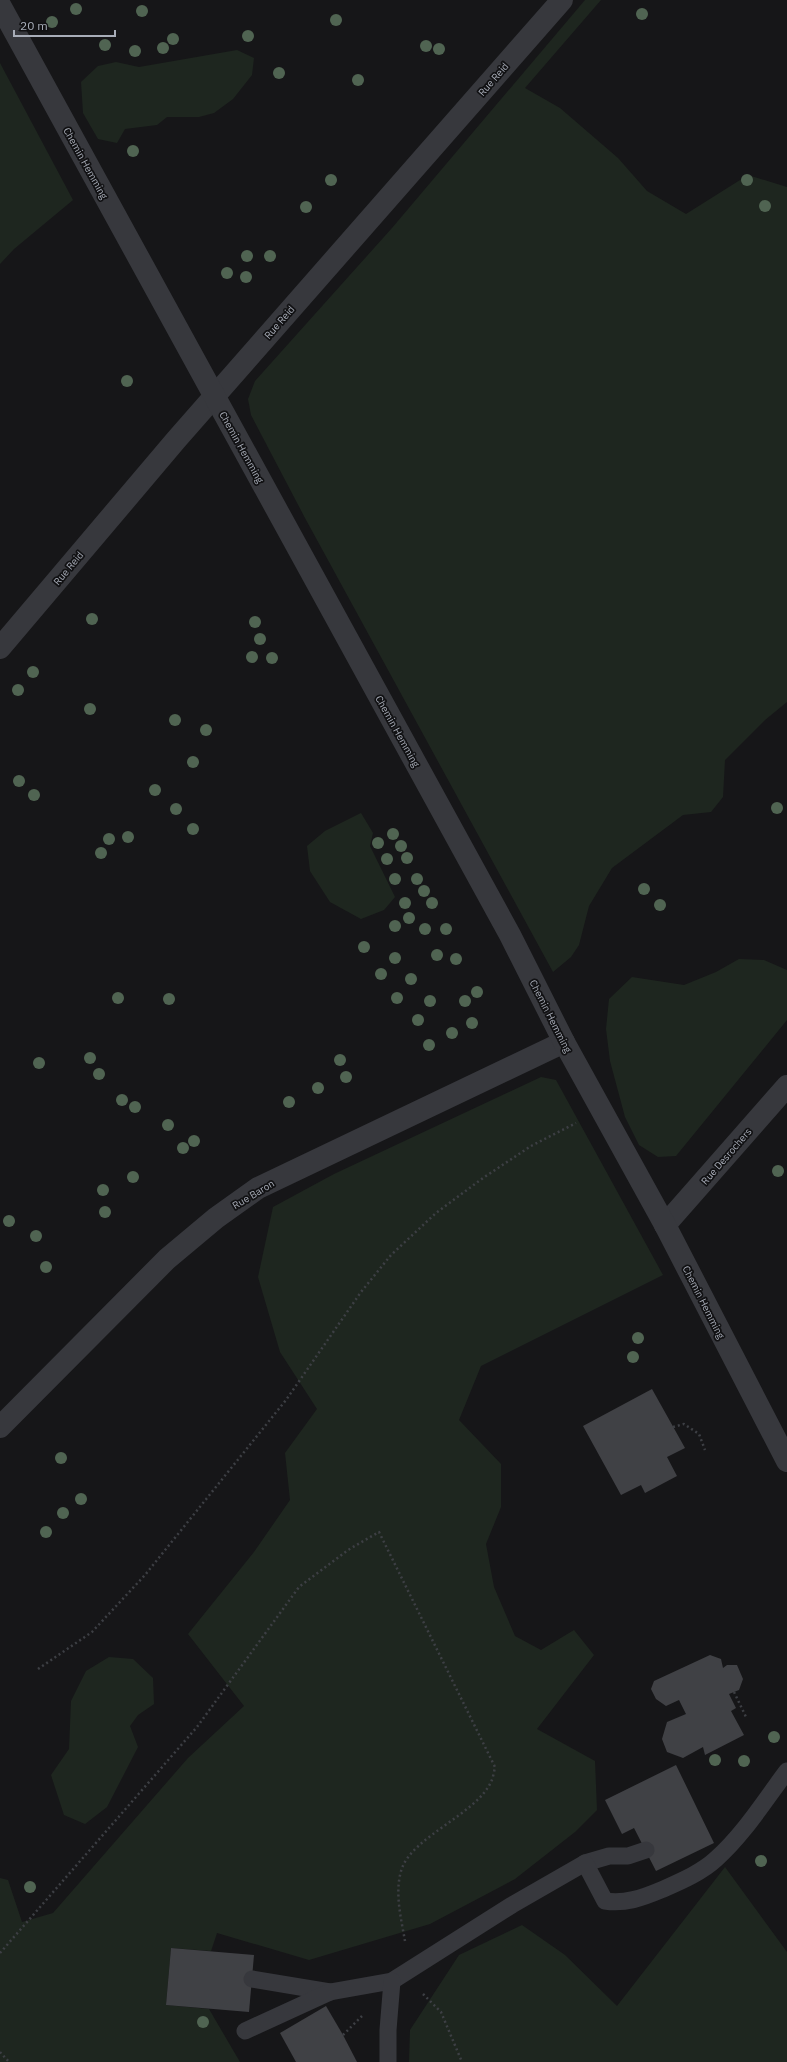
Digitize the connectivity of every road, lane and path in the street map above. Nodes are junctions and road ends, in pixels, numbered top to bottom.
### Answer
1 (562, 0) edge
2 (0, 6) edge
3 (214, 396) junction
4 (0, 648) edge
5 (564, 1042) junction
6 (787, 1086) edge
7 (602, 1111) junction
8 (665, 1225) junction
9 (0, 1427) edge
10 (673, 1427) dead end
11 (705, 1450) dead end
12 (787, 1461) edge
13 (38, 1668) dead end
14 (734, 1692) dead end
15 (746, 1717) dead end
16 (787, 1771) edge
17 (646, 1850) dead end
18 (585, 1863) junction
19 (0, 1952) edge
20 (409, 1971) junction
21 (252, 1979) dead end
22 (392, 1981) junction
23 (330, 1992) junction
24 (246, 2031) dead end
25 (0, 2052) edge
26 (9, 2062) edge
27 (388, 2062) edge
28 (462, 2062) edge

1 - 3 street, Rue Reid
2 - 3 street, Chemin Hemming
3 - 4 street, Rue Reid
3 - 5 street, Chemin Hemming
5 - 7 street, Chemin Hemming
5 - 9 street, Rue Baron
6 - 8 street, Rue Desrochers
7 - 8 street, Chemin Hemming
7 - 13 path
8 - 12 street, Chemin Hemming
10 - 11 path
14 - 15 path
16 - 18 lane
17 - 18 lane
18 - 20 lane
19 - 20 path
20 - 22 lane
20 - 28 path
21 - 23 lane
22 - 23 lane
22 - 27 lane
23 - 24 lane
25 - 26 path

